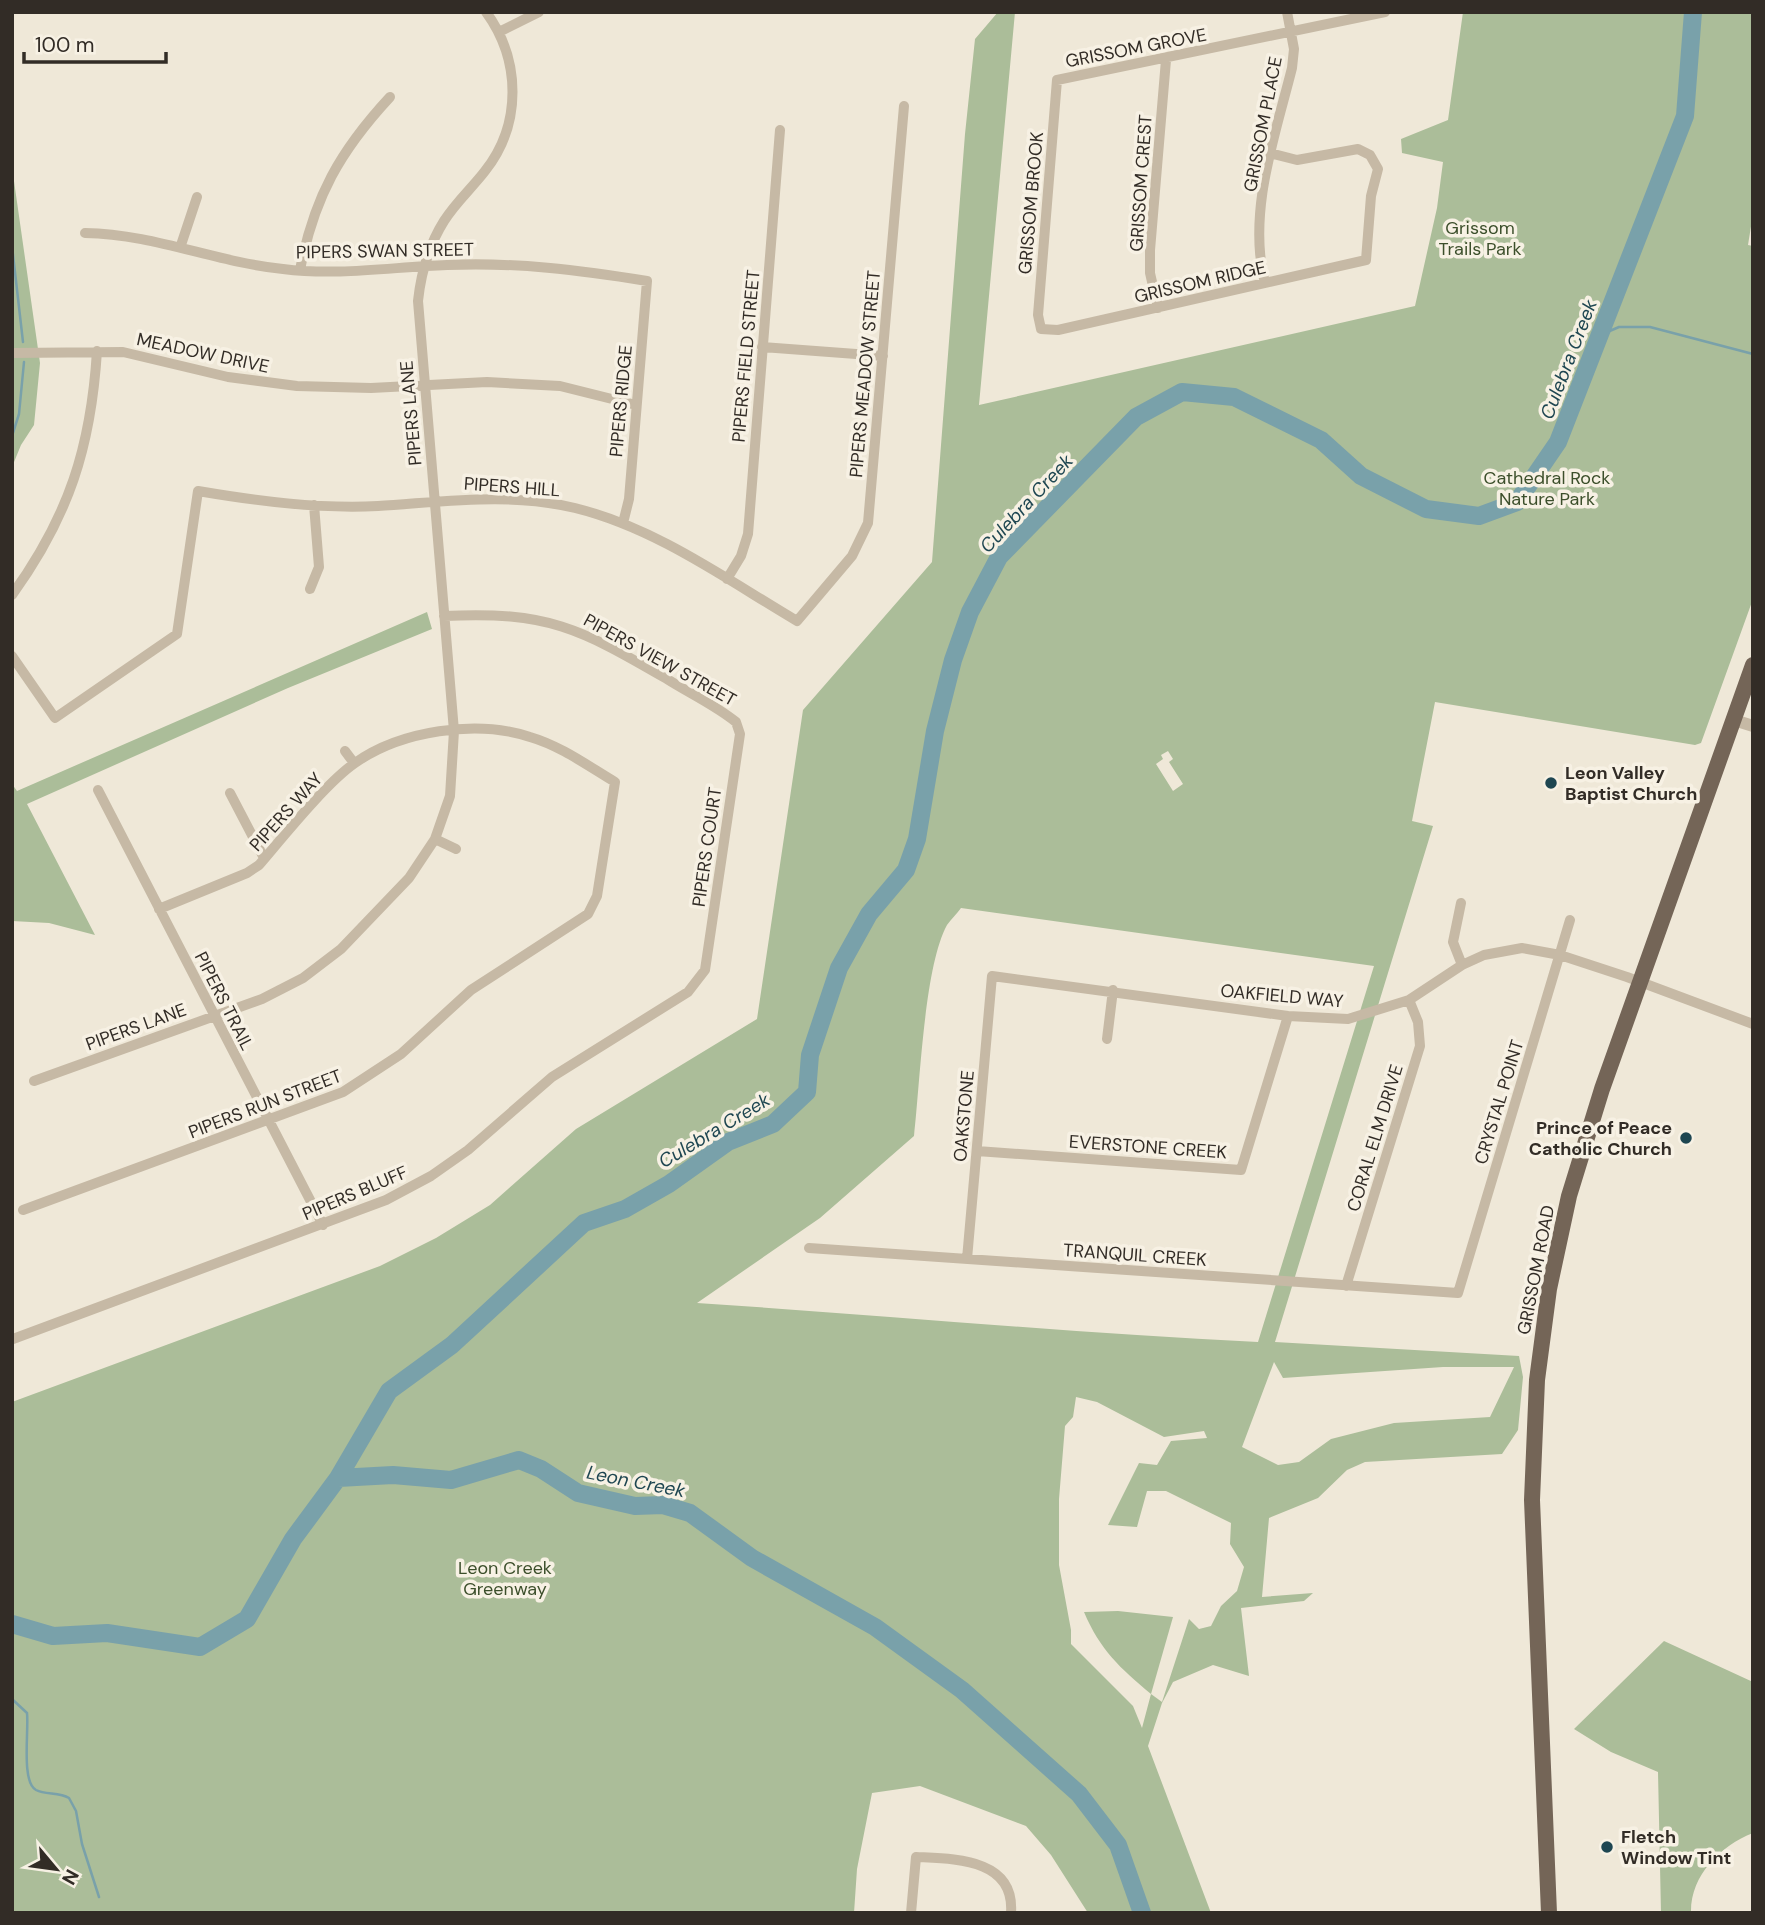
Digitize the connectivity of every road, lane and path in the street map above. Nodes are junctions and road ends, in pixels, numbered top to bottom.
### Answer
1 (486, 12) edge
2 (539, 12) edge
3 (1287, 12) edge
4 (1385, 12) edge
5 (1292, 32) junction
6 (499, 33) junction
7 (1166, 60) junction
8 (1057, 80) joint
9 (390, 97) dead end
10 (904, 106) dead end
11 (780, 130) dead end
12 (1270, 153) junction
13 (197, 197) dead end
14 (85, 233) dead end
15 (181, 245) junction
16 (424, 267) junction
17 (300, 270) junction
18 (647, 281) joint
19 (1265, 284) junction
20 (1158, 308) junction
21 (1041, 328) joint
22 (762, 347) junction
23 (97, 351) junction
24 (12, 353) edge
25 (883, 356) junction
26 (424, 384) junction
27 (636, 405) junction
28 (435, 500) junction
29 (314, 505) junction
30 (623, 523) junction
31 (727, 579) junction
32 (310, 589) dead end
33 (12, 595) edge
34 (444, 616) junction
35 (797, 621) joint
36 (12, 656) edge
37 (1753, 665) edge
38 (1742, 712) edge
39 (736, 722) joint
40 (1753, 726) edge
41 (454, 731) junction
42 (345, 751) dead end
43 (354, 763) junction
44 (98, 790) dead end
45 (230, 793) dead end
46 (436, 839) junction
47 (456, 849) dead end
48 (264, 858) junction
49 (1461, 903) dead end
50 (594, 906) joint
51 (159, 909) junction
52 (1570, 920) dead end
53 (1560, 955) junction
54 (1462, 965) junction
55 (702, 976) joint
56 (992, 976) joint
57 (1641, 981) junction
58 (1113, 990) junction
59 (1409, 1000) junction
60 (213, 1015) junction
61 (1288, 1016) junction
62 (1753, 1024) edge
63 (1107, 1039) dead end
64 (34, 1081) dead end
65 (269, 1121) junction
66 (976, 1151) junction
67 (23, 1210) dead end
68 (323, 1226) junction
69 (809, 1248) dead end
70 (967, 1259) junction
71 (1346, 1286) junction
72 (1458, 1293) joint
73 (13, 1339) edge
74 (912, 1913) edge
75 (1011, 1913) edge
76 (1549, 1913) edge

1 - 6 street, PIPERS LANE
2 - 6 street
3 - 5 street, GRISSOM PLACE
4 - 5 street, GRISSOM GROVE
5 - 7 street, GRISSOM GROVE
5 - 12 street, GRISSOM PLACE
6 - 16 street, PIPERS LANE
7 - 8 street, GRISSOM GROVE
7 - 20 street, GRISSOM CREST
8 - 21 street, GRISSOM BROOK
9 - 17 street
10 - 25 street, PIPERS MEADOW STREET
11 - 22 street, PIPERS FIELD STREET
12 - 19 street, GRISSOM PLACE
12 - 19 street, GRISSOM RIDGE
13 - 15 street
14 - 15 street, PIPERS SWAN STREET
15 - 17 street, PIPERS SWAN STREET
16 - 17 street, PIPERS SWAN STREET
16 - 18 street, PIPERS SWAN STREET
16 - 26 street, PIPERS LANE
18 - 27 street, PIPERS RIDGE
19 - 20 street, GRISSOM RIDGE
20 - 21 street, GRISSOM RIDGE
22 - 25 street
22 - 31 street, PIPERS FIELD STREET
23 - 24 street, MEADOW DRIVE
23 - 26 street, MEADOW DRIVE
23 - 33 street
25 - 35 street, PIPERS MEADOW STREET
26 - 27 street, MEADOW DRIVE
26 - 28 street, PIPERS LANE
27 - 30 street, PIPERS RIDGE
28 - 29 street, PIPERS HILL
28 - 30 street, PIPERS HILL
28 - 34 street, PIPERS LANE
29 - 32 street
29 - 36 street, PIPERS HILL
30 - 31 street, PIPERS HILL
31 - 35 street, PIPERS HILL
34 - 39 street, PIPERS VIEW STREET
34 - 41 street, PIPERS LANE
37 - 38 main road, GRISSOM ROAD
38 - 40 street
38 - 57 main road, GRISSOM ROAD
39 - 55 street, PIPERS COURT
41 - 43 street, PIPERS WAY
41 - 46 street, PIPERS LANE
41 - 50 street, PIPERS WAY
42 - 43 street
43 - 48 street, PIPERS WAY
44 - 51 street, PIPERS TRAIL
45 - 48 street
46 - 47 street
46 - 60 street, PIPERS LANE
48 - 51 street, PIPERS WAY
49 - 54 street
50 - 65 street, PIPERS RUN STREET
51 - 60 street, PIPERS TRAIL
52 - 53 street, CRYSTAL POINT
53 - 54 street, OAKFIELD WAY
53 - 57 street, OAKFIELD WAY
53 - 72 street, CRYSTAL POINT
54 - 59 street, OAKFIELD WAY
55 - 68 street, PIPERS BLUFF
56 - 58 street, OAKFIELD WAY
56 - 66 street, OAKSTONE
57 - 62 street, OAKFIELD WAY
57 - 76 main road, GRISSOM ROAD
58 - 61 street, OAKFIELD WAY
58 - 63 street
59 - 61 street, OAKFIELD WAY
59 - 71 street, CORAL ELM DRIVE
60 - 64 street, PIPERS LANE
60 - 65 street, PIPERS TRAIL
61 - 66 street, EVERSTONE CREEK
65 - 67 street, PIPERS RUN STREET
65 - 68 street, PIPERS TRAIL
66 - 70 street, OAKSTONE
68 - 73 street, PIPERS BLUFF
69 - 70 street, TRANQUIL CREEK
70 - 71 street, TRANQUIL CREEK
71 - 72 street, TRANQUIL CREEK
74 - 75 street

